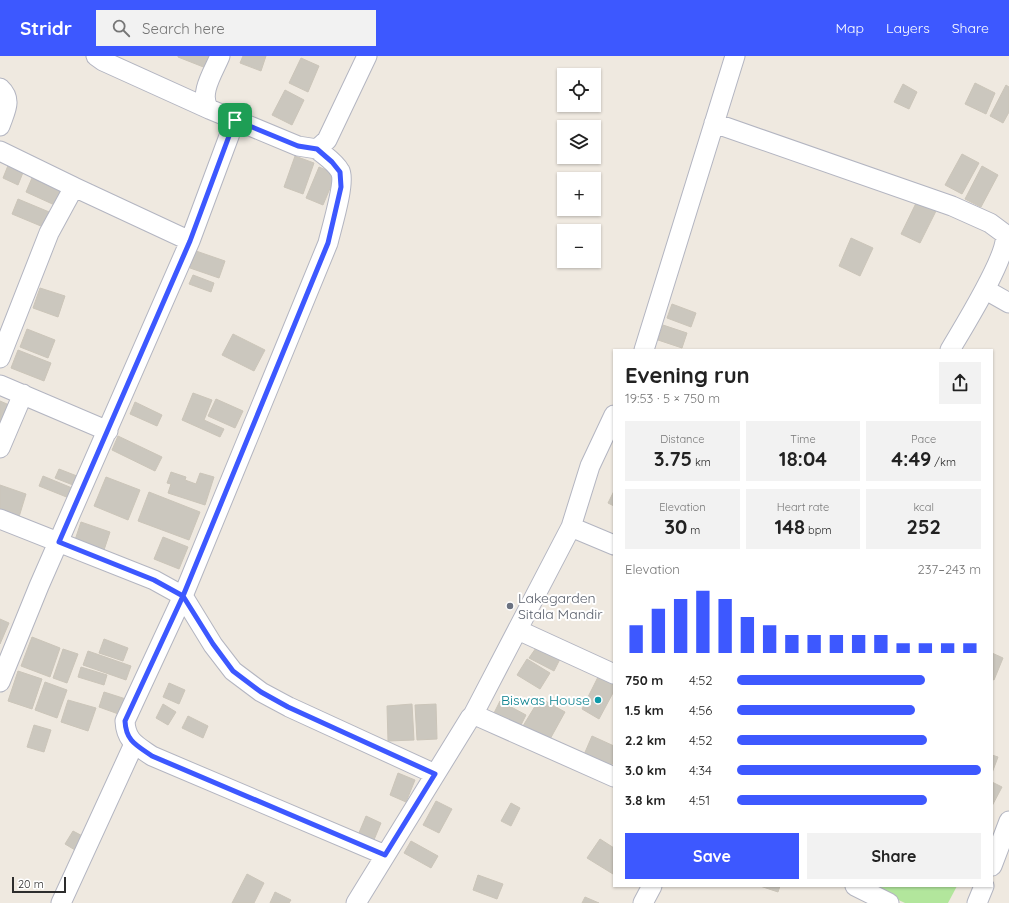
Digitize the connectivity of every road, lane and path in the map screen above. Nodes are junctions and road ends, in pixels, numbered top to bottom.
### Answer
1 (96, 56) edge
2 (220, 56) edge
3 (367, 56) edge
4 (735, 56) edge
5 (0, 88) edge
6 (209, 109) junction
7 (235, 120) junction
8 (714, 123) junction
9 (0, 126) edge
10 (317, 149) junction
11 (0, 151) edge
12 (74, 187) junction
13 (190, 241) junction
14 (986, 290) junction
15 (1009, 303) edge
16 (644, 349) edge
17 (951, 349) edge
18 (0, 358) edge
19 (0, 384) edge
20 (23, 394) junction
21 (613, 417) edge
22 (108, 431) junction
23 (0, 448) edge
24 (0, 519) edge
25 (571, 527) junction
26 (59, 542) junction
27 (613, 545) edge
28 (183, 596) junction
29 (518, 630) junction
30 (613, 674) edge
31 (0, 682) edge
32 (473, 715) junction
33 (134, 744) junction
34 (435, 774) junction
35 (613, 777) edge
36 (1009, 821) edge
37 (385, 855) junction
38 (993, 863) edge
39 (651, 887) edge
40 (857, 887) edge
41 (984, 887) edge
42 (61, 903) edge
43 (356, 903) edge
44 (643, 903) edge
45 (889, 903) edge
46 (977, 903) edge

1 - 6 street
2 - 6 street
3 - 10 street
4 - 8 street
5 - 9 street
6 - 7 street
7 - 10 street
7 - 13 street
8 - 14 street
8 - 16 street
10 - 28 street
11 - 12 street
12 - 13 street
12 - 18 street
13 - 22 street
14 - 15 street
14 - 17 street
19 - 20 street
20 - 22 street
20 - 23 street
21 - 25 street
22 - 26 street
24 - 26 street
25 - 27 street
25 - 29 street
26 - 28 street
26 - 31 street
28 - 33 street
28 - 34 street
29 - 30 street
29 - 32 street
32 - 34 street
32 - 35 street
33 - 37 street
33 - 42 street
34 - 37 street
36 - 38 street
37 - 43 street
39 - 44 street
40 - 45 street
41 - 46 street

